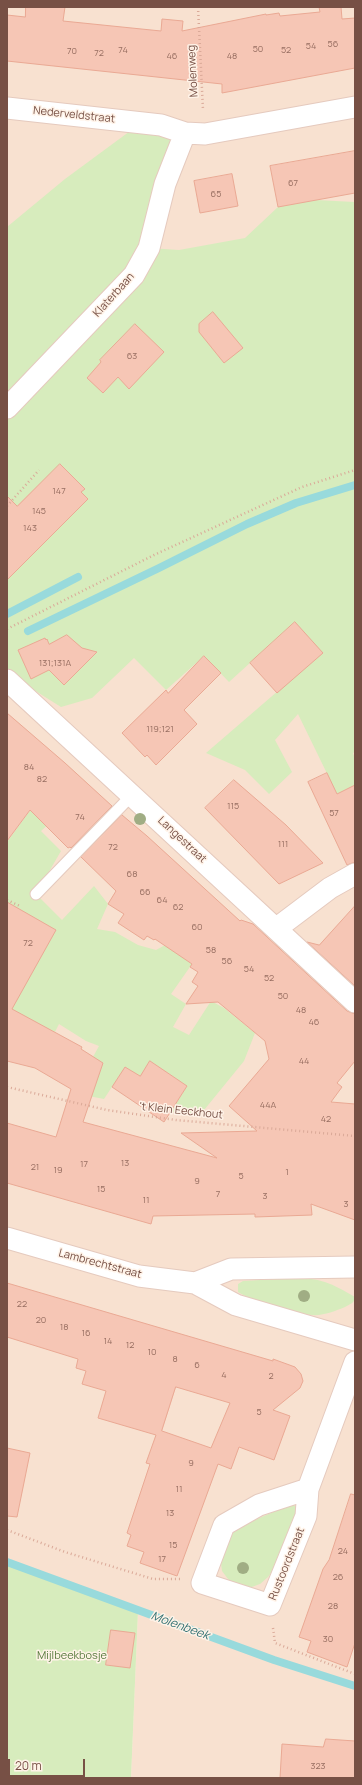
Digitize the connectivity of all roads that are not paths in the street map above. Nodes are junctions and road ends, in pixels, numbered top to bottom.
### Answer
1 (355, 107) edge
2 (7, 108) edge
3 (195, 134) junction
4 (7, 408) edge
5 (7, 680) edge
6 (132, 795) junction
7 (355, 874) edge
8 (36, 894) dead end
9 (276, 928) junction
10 (355, 1002) edge
11 (7, 1238) edge
12 (355, 1267) edge
13 (195, 1283) junction
14 (355, 1340) edge
15 (355, 1362) edge
16 (308, 1489) junction

1 - 3 street
2 - 3 street, Nederveldstraat
3 - 4 street, Klaterbaan
5 - 6 street, Langestraat
6 - 8 lane
6 - 9 street, Langestraat
7 - 9 street
9 - 10 street, Langestraat
11 - 13 street, Lambrechtstraat
12 - 13 street, Lambrechtstraat
13 - 14 street, Lambrechtstraat
15 - 16 street, Rustoordstraat
16 - 16 street, Rustoordstraat

